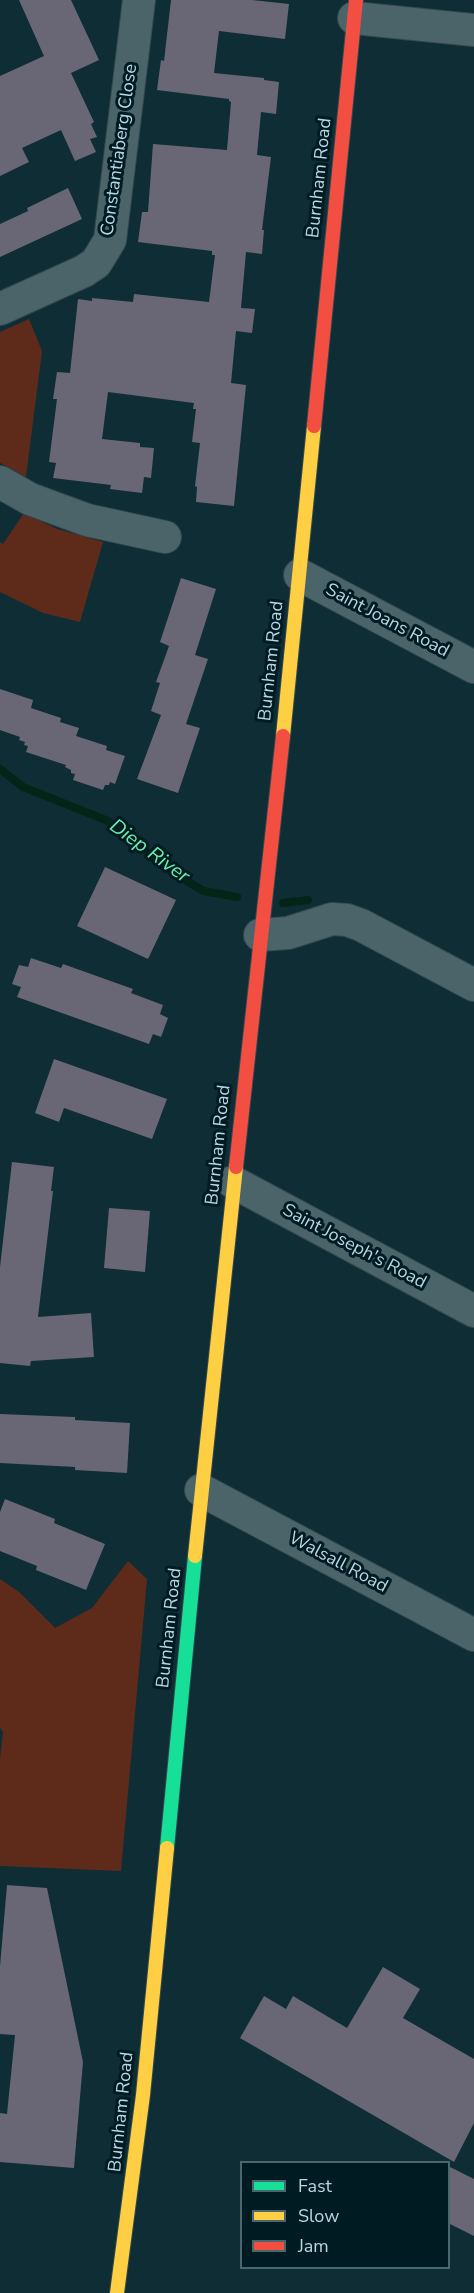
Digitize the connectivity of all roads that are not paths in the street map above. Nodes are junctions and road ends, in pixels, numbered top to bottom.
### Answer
1 (139, 0) edge
2 (355, 9) edge
3 (474, 30) edge
4 (0, 309) edge
5 (0, 482) edge
6 (165, 537) dead end
7 (300, 575) junction
8 (474, 667) edge
9 (262, 921) junction
10 (474, 985) edge
11 (233, 1182) junction
12 (474, 1311) edge
13 (201, 1490) junction
14 (474, 1635) edge
15 (117, 2293) edge

1 - 4 street, Constantiaberg Close
2 - 3 street
2 - 7 street, Burnham Road
5 - 6 street
7 - 8 street, Saint Joans Road
7 - 9 street, Burnham Road
9 - 10 street
9 - 11 street, Burnham Road
11 - 12 street, Saint Joseph's Road
11 - 13 street, Burnham Road
13 - 14 street, Walsall Road
13 - 15 street, Burnham Road

